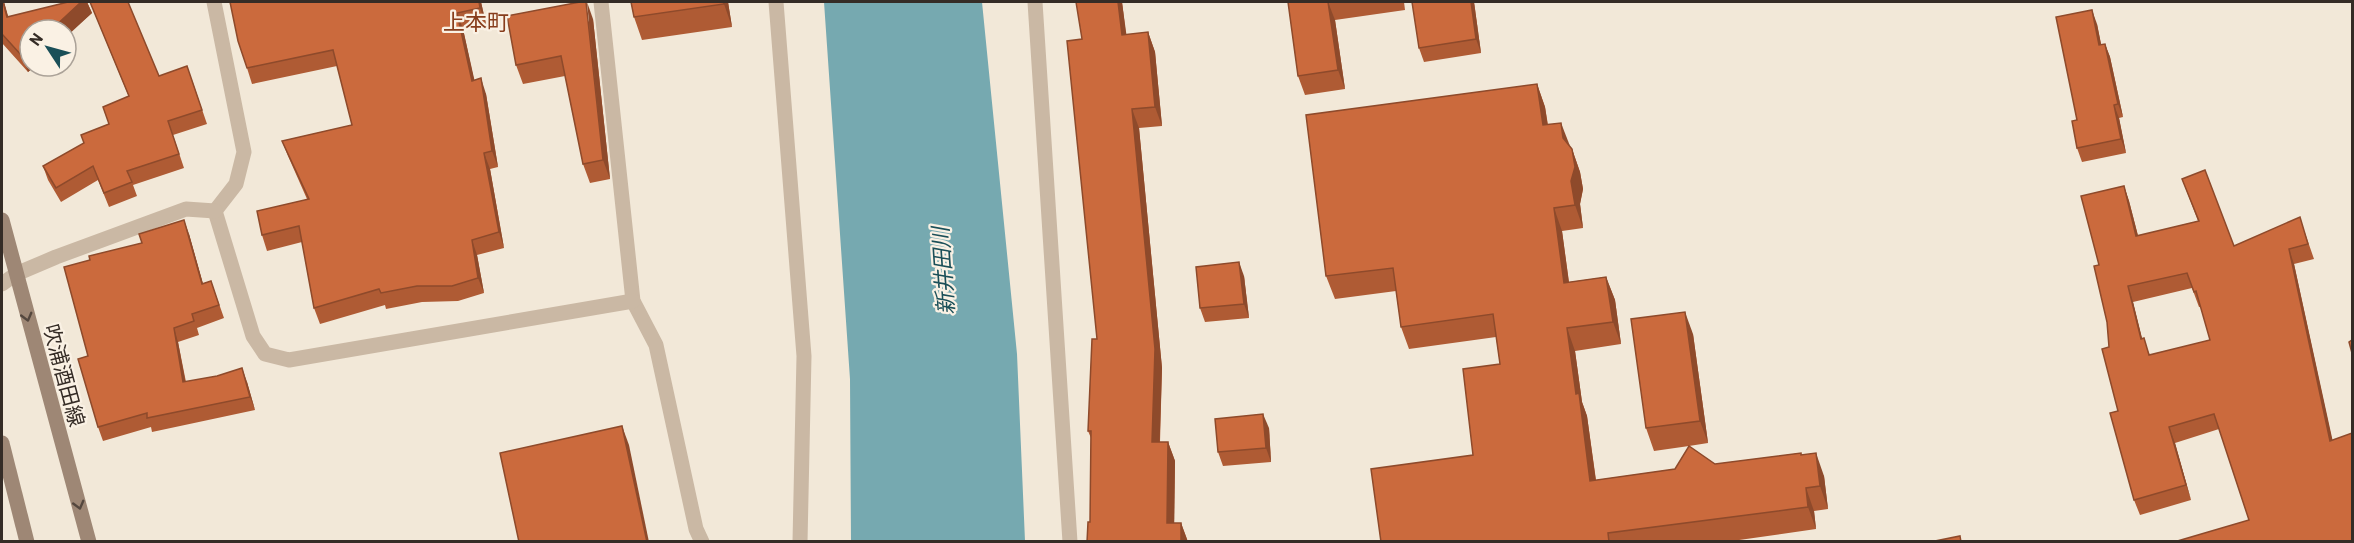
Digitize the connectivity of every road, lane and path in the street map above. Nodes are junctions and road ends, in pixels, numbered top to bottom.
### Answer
1 (214, 2) edge
2 (601, 2) edge
3 (776, 2) edge
4 (1035, 2) edge
5 (214, 211) junction
6 (2, 220) edge
7 (16, 274) junction
8 (2, 284) edge
9 (633, 301) junction
10 (2, 442) edge
11 (27, 542) edge
12 (88, 542) edge
13 (702, 542) edge
14 (800, 542) edge
15 (1070, 542) edge

1 - 5 street
2 - 9 street
3 - 14 street
4 - 15 street
5 - 7 street
5 - 9 street
6 - 7 main road, 吹浦酒田線
7 - 8 street
7 -> 12 main road, 吹浦酒田線
9 - 13 street
10 - 11 main road

